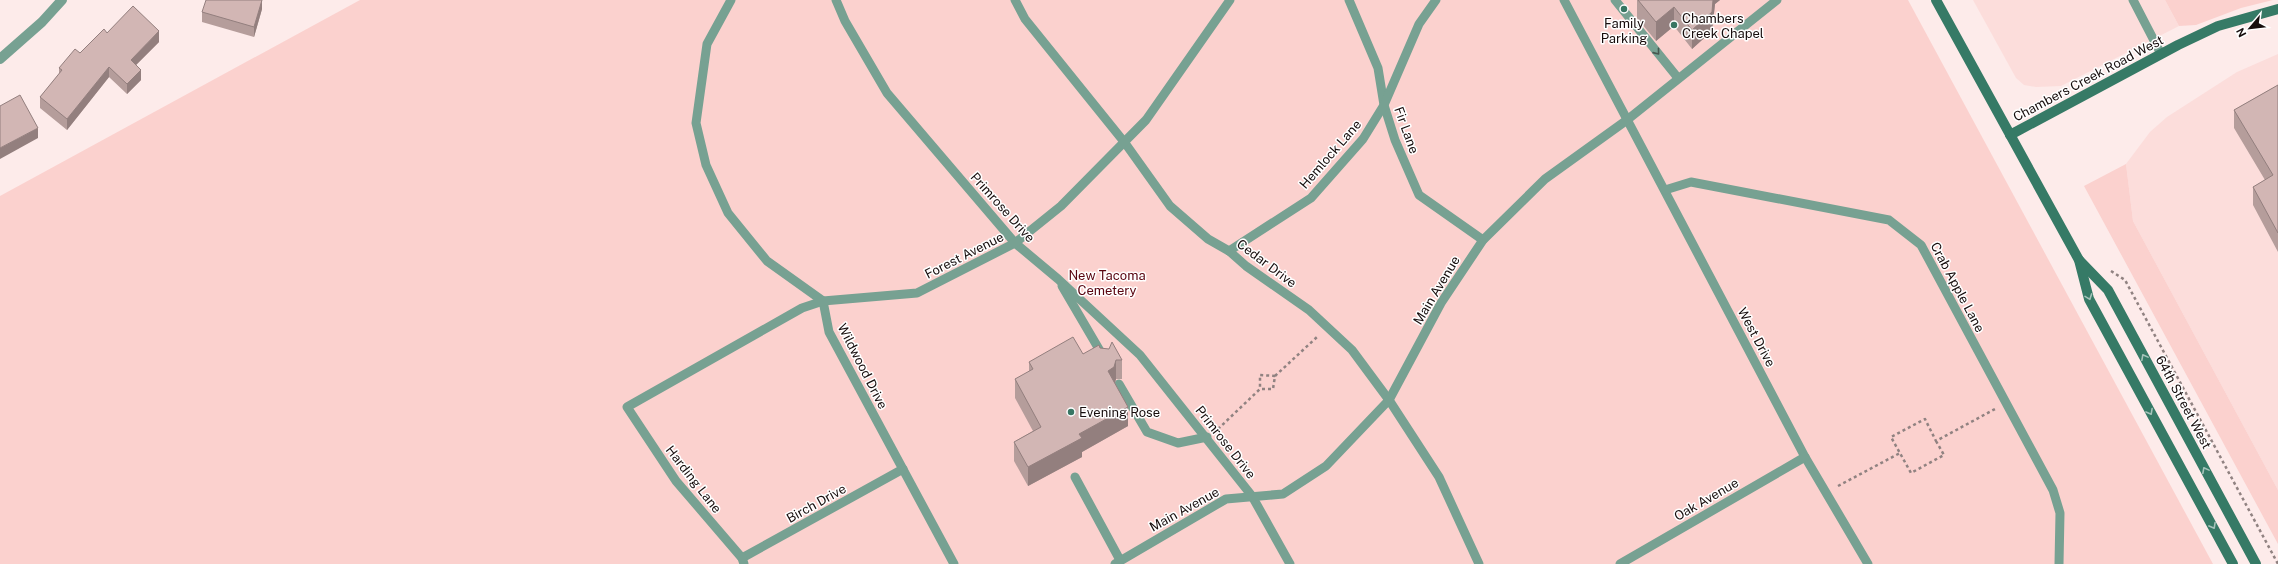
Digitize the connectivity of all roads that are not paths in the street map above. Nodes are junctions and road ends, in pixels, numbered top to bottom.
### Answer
1 (62, 0) edge
2 (731, 0) edge
3 (836, 0) edge
4 (1015, 0) edge
5 (1230, 0) edge
6 (1349, 0) edge
7 (1436, 0) edge
8 (1564, 0) edge
9 (1615, 0) edge
10 (1777, 0) edge
11 (1936, 0) edge
12 (2133, 0) edge
13 (2278, 9) edge
14 (2161, 54) junction
15 (0, 59) edge
16 (1678, 78) junction
17 (1384, 105) junction
18 (1627, 120) junction
19 (2010, 135) junction
20 (1125, 143) junction
21 (1665, 190) junction
22 (1483, 240) junction
23 (1015, 243) junction
24 (1229, 251) junction
25 (2079, 260) junction
26 (1058, 279) junction
27 (823, 301) junction
28 (1106, 363) edge
29 (1119, 384) dead end
30 (1389, 400) junction
31 (627, 407) joint
32 (1208, 437) junction
33 (1805, 457) junction
34 (903, 469) junction
35 (1075, 477) dead end
36 (1252, 496) junction
37 (743, 561) edge
38 (1117, 562) edge
39 (954, 564) edge
40 (1290, 564) edge
41 (1479, 564) edge
42 (1620, 564) edge
43 (1868, 564) edge
44 (2059, 564) edge
45 (2233, 564) edge
46 (2256, 564) edge

1 - 15 street
2 - 27 lane
3 - 23 lane, Primrose Drive
4 - 20 lane, Cedar Drive
5 - 20 lane, Forest Avenue
6 - 17 lane, Fir Lane
7 - 17 lane, Hemlock Lane
8 - 18 lane, West Drive
9 -> 16 lane
10 - 16 lane, Main Avenue
11 - 19 street, Chambers Creek Road West
12 - 14 lane
13 - 14 street, Chambers Creek Road West
14 - 19 street, Chambers Creek Road West
16 - 18 lane, Main Avenue
17 - 22 lane, Fir Lane
17 - 24 lane, Hemlock Lane
18 - 21 lane, West Drive
18 - 22 lane, Main Avenue
19 - 25 street, 64th Street West
20 - 23 lane, Forest Avenue
20 - 24 lane, Cedar Drive
21 - 33 lane, West Drive
21 - 44 lane, Crab Apple Lane
22 - 30 lane, Main Avenue
23 - 26 lane, Primrose Drive
23 - 27 lane, Forest Avenue
24 - 30 lane, Cedar Drive
25 -> 45 street, 64th Street West
46 -> 25 street, 64th Street West
26 - 28 lane
26 - 32 lane, Primrose Drive
27 - 31 lane, Forest Avenue
27 - 34 lane, Wildwood Drive
29 - 32 lane
30 - 36 lane, Main Avenue
30 - 41 lane, Cedar Drive
31 - 37 lane, Harding Lane
32 - 36 lane, Primrose Drive
33 - 42 lane, Oak Avenue
33 - 43 lane, West Drive
34 - 37 lane, Birch Drive
34 - 39 lane, Wildwood Drive
35 - 38 lane
36 - 38 lane, Main Avenue
36 - 40 lane, Primrose Drive

